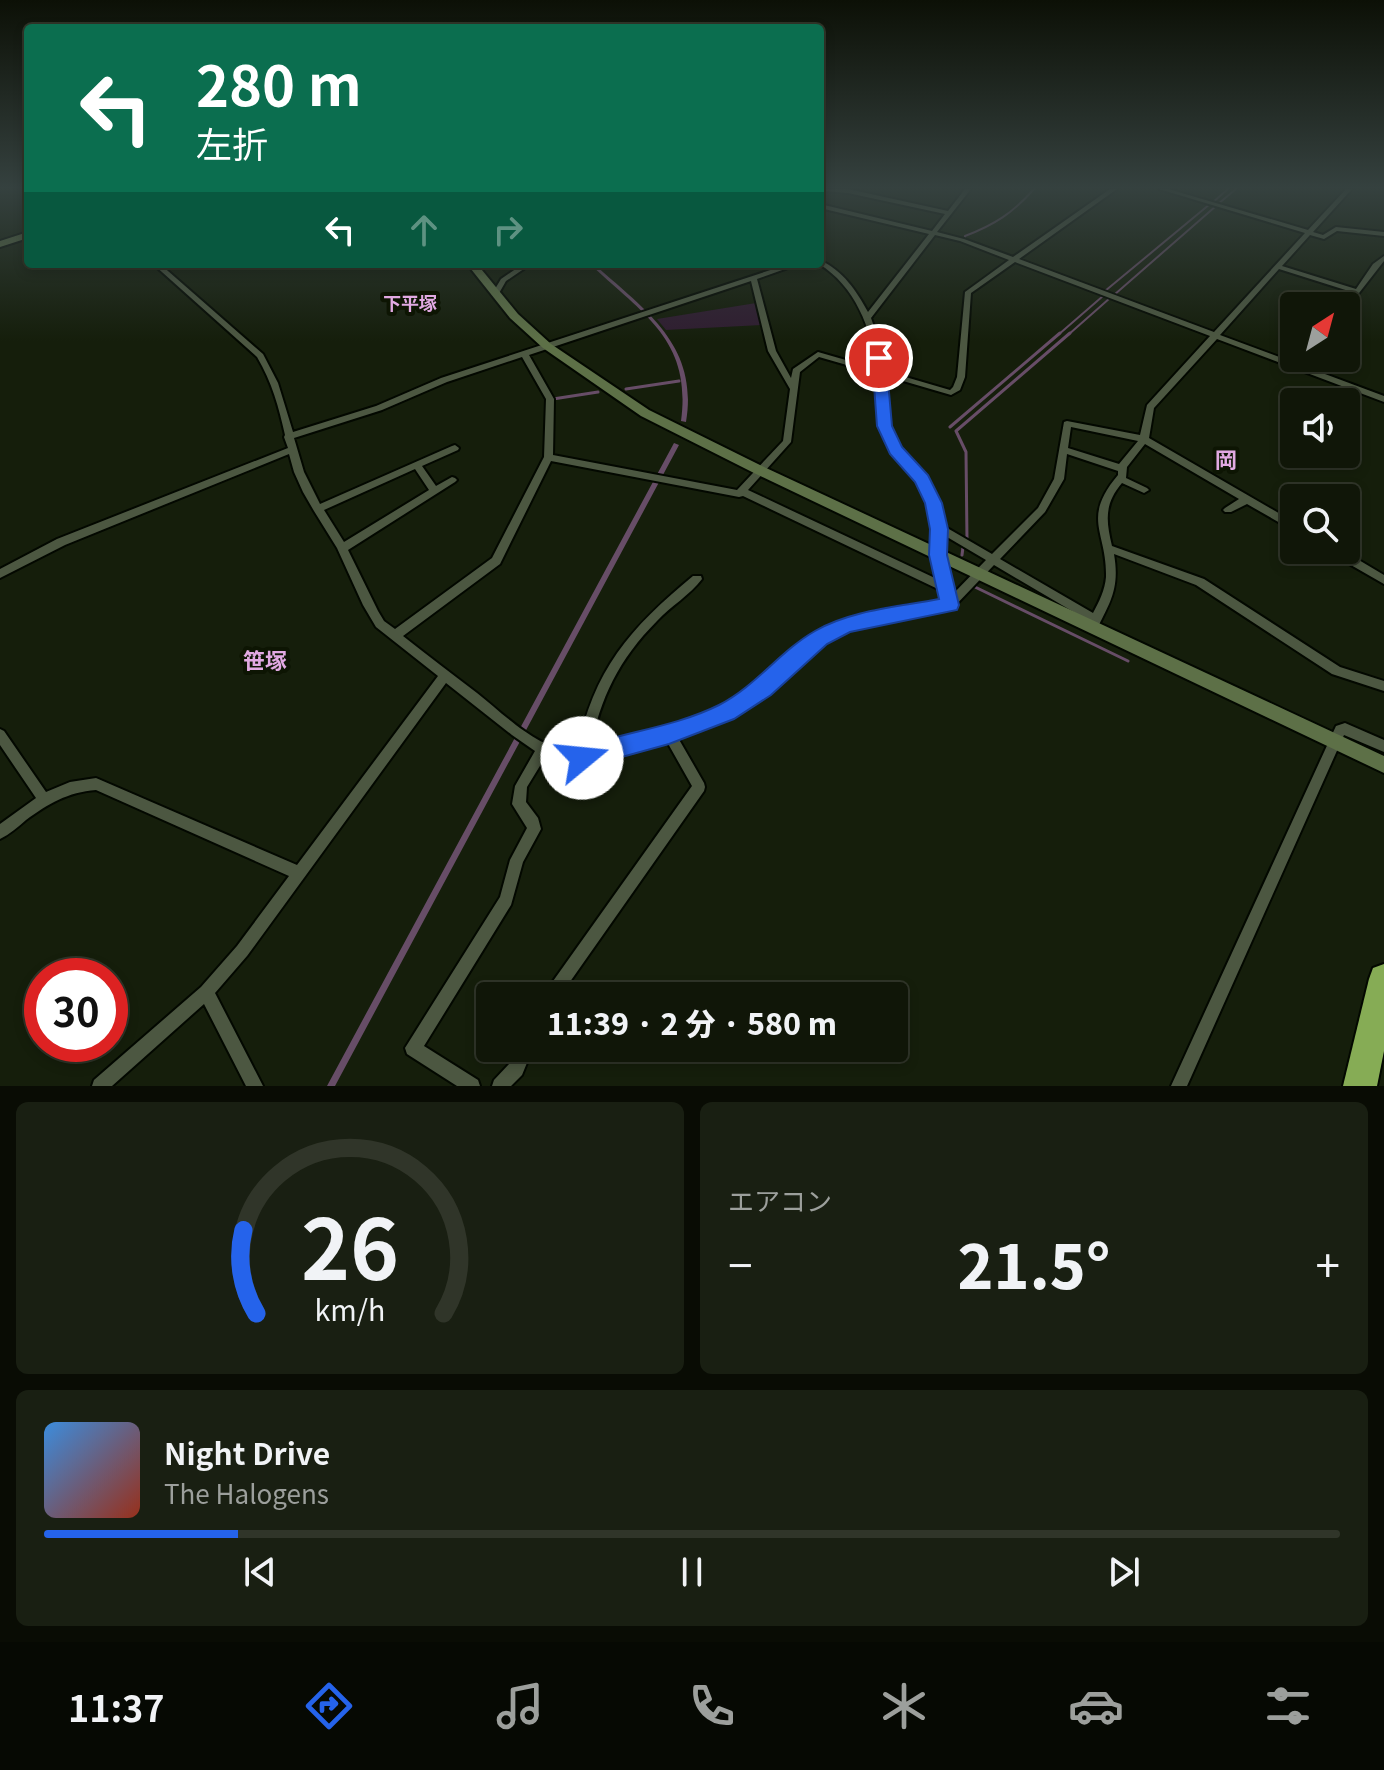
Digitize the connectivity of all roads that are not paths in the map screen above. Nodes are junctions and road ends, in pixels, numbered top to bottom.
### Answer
1 (929, 240) edge
2 (960, 240) edge
3 (1041, 240) edge
4 (1304, 240) edge
5 (1384, 258) edge
6 (1013, 259) junction
7 (824, 264) edge
8 (1279, 267) junction
9 (161, 268) edge
10 (477, 268) edge
11 (522, 268) edge
12 (785, 268) edge
13 (754, 279) junction
14 (496, 294) junction
15 (867, 318) junction
16 (1217, 334) junction
17 (547, 346) junction
18 (524, 353) junction
19 (882, 374) junction
20 (792, 387) junction
21 (1384, 399) edge
22 (288, 437) junction
23 (1144, 439) junction
24 (455, 448) dead end
25 (1063, 449) junction
26 (292, 450) junction
27 (548, 457) junction
28 (417, 466) junction
29 (759, 470) junction
30 (1122, 474) junction
31 (452, 480) dead end
32 (1144, 490) dead end
33 (435, 491) junction
34 (741, 491) junction
35 (1247, 499) junction
36 (317, 509) junction
37 (1228, 510) dead end
38 (1280, 519) edge
39 (938, 527) junction
40 (343, 548) junction
41 (1107, 548) junction
42 (938, 555) junction
43 (993, 559) junction
44 (1357, 564) edge
45 (0, 574) edge
46 (980, 575) junction
47 (697, 579) dead end
48 (1384, 580) edge
49 (943, 587) junction
50 (950, 605) junction
51 (1094, 624) junction
52 (394, 636) junction
53 (445, 676) junction
54 (1384, 686) edge
55 (669, 734) junction
56 (0, 735) edge
57 (1334, 742) junction
58 (1384, 746) edge
59 (543, 749) junction
60 (582, 758) junction
61 (1384, 765) edge
62 (45, 801) junction
63 (0, 832) edge
64 (298, 873) junction
65 (1384, 979) edge
66 (561, 982) edge
67 (206, 992) junction
68 (519, 1062) edge
69 (100, 1086) edge
70 (255, 1086) edge
71 (472, 1086) edge
72 (500, 1086) edge
73 (1179, 1086) edge
74 (1360, 1086) edge

1 - 15 street
2 - 6 street
3 - 6 street
4 - 8 street
5 - 8 street
6 - 16 street
6 - 19 street
7 - 15 street
8 - 16 street
9 - 22 street
10 - 14 street
11 - 14 street
12 - 13 street
13 - 17 street
13 - 20 street
14 - 17 street
15 - 19 street
16 - 21 street
16 - 23 street
17 - 18 street
17 - 29 street
18 - 22 street
18 - 27 street
19 - 20 street
19 - 39 street
20 - 29 street
22 - 26 street
23 - 25 street
23 - 30 street
23 - 35 street
24 - 28 street
25 - 30 street
25 - 43 street
26 - 36 street
26 - 45 street
27 - 34 street
27 - 52 street
28 - 33 street
28 - 36 street
29 - 34 street
29 - 42 street
30 - 32 street
30 - 41 street
31 - 33 street
33 - 40 street
34 - 49 street
35 - 37 street
35 - 38 street
36 - 40 street
39 - 42 street
39 - 43 street
40 - 52 street
41 - 51 street
41 - 54 street
42 - 46 street
42 - 49 street
43 - 46 street
43 - 51 street
44 - 48 street
46 - 50 street
46 - 51 street
47 - 60 street
49 - 50 street
50 - 55 street
51 - 57 street
52 - 53 street
53 - 59 street
53 - 64 street
55 - 60 street
55 - 66 street
56 - 62 street
57 - 58 street
57 - 61 street
57 - 73 street
59 - 60 street
59 - 71 street
62 - 63 street
62 - 64 street
64 - 67 street
65 - 74 highway
67 - 69 street
67 - 70 street
68 - 72 street

